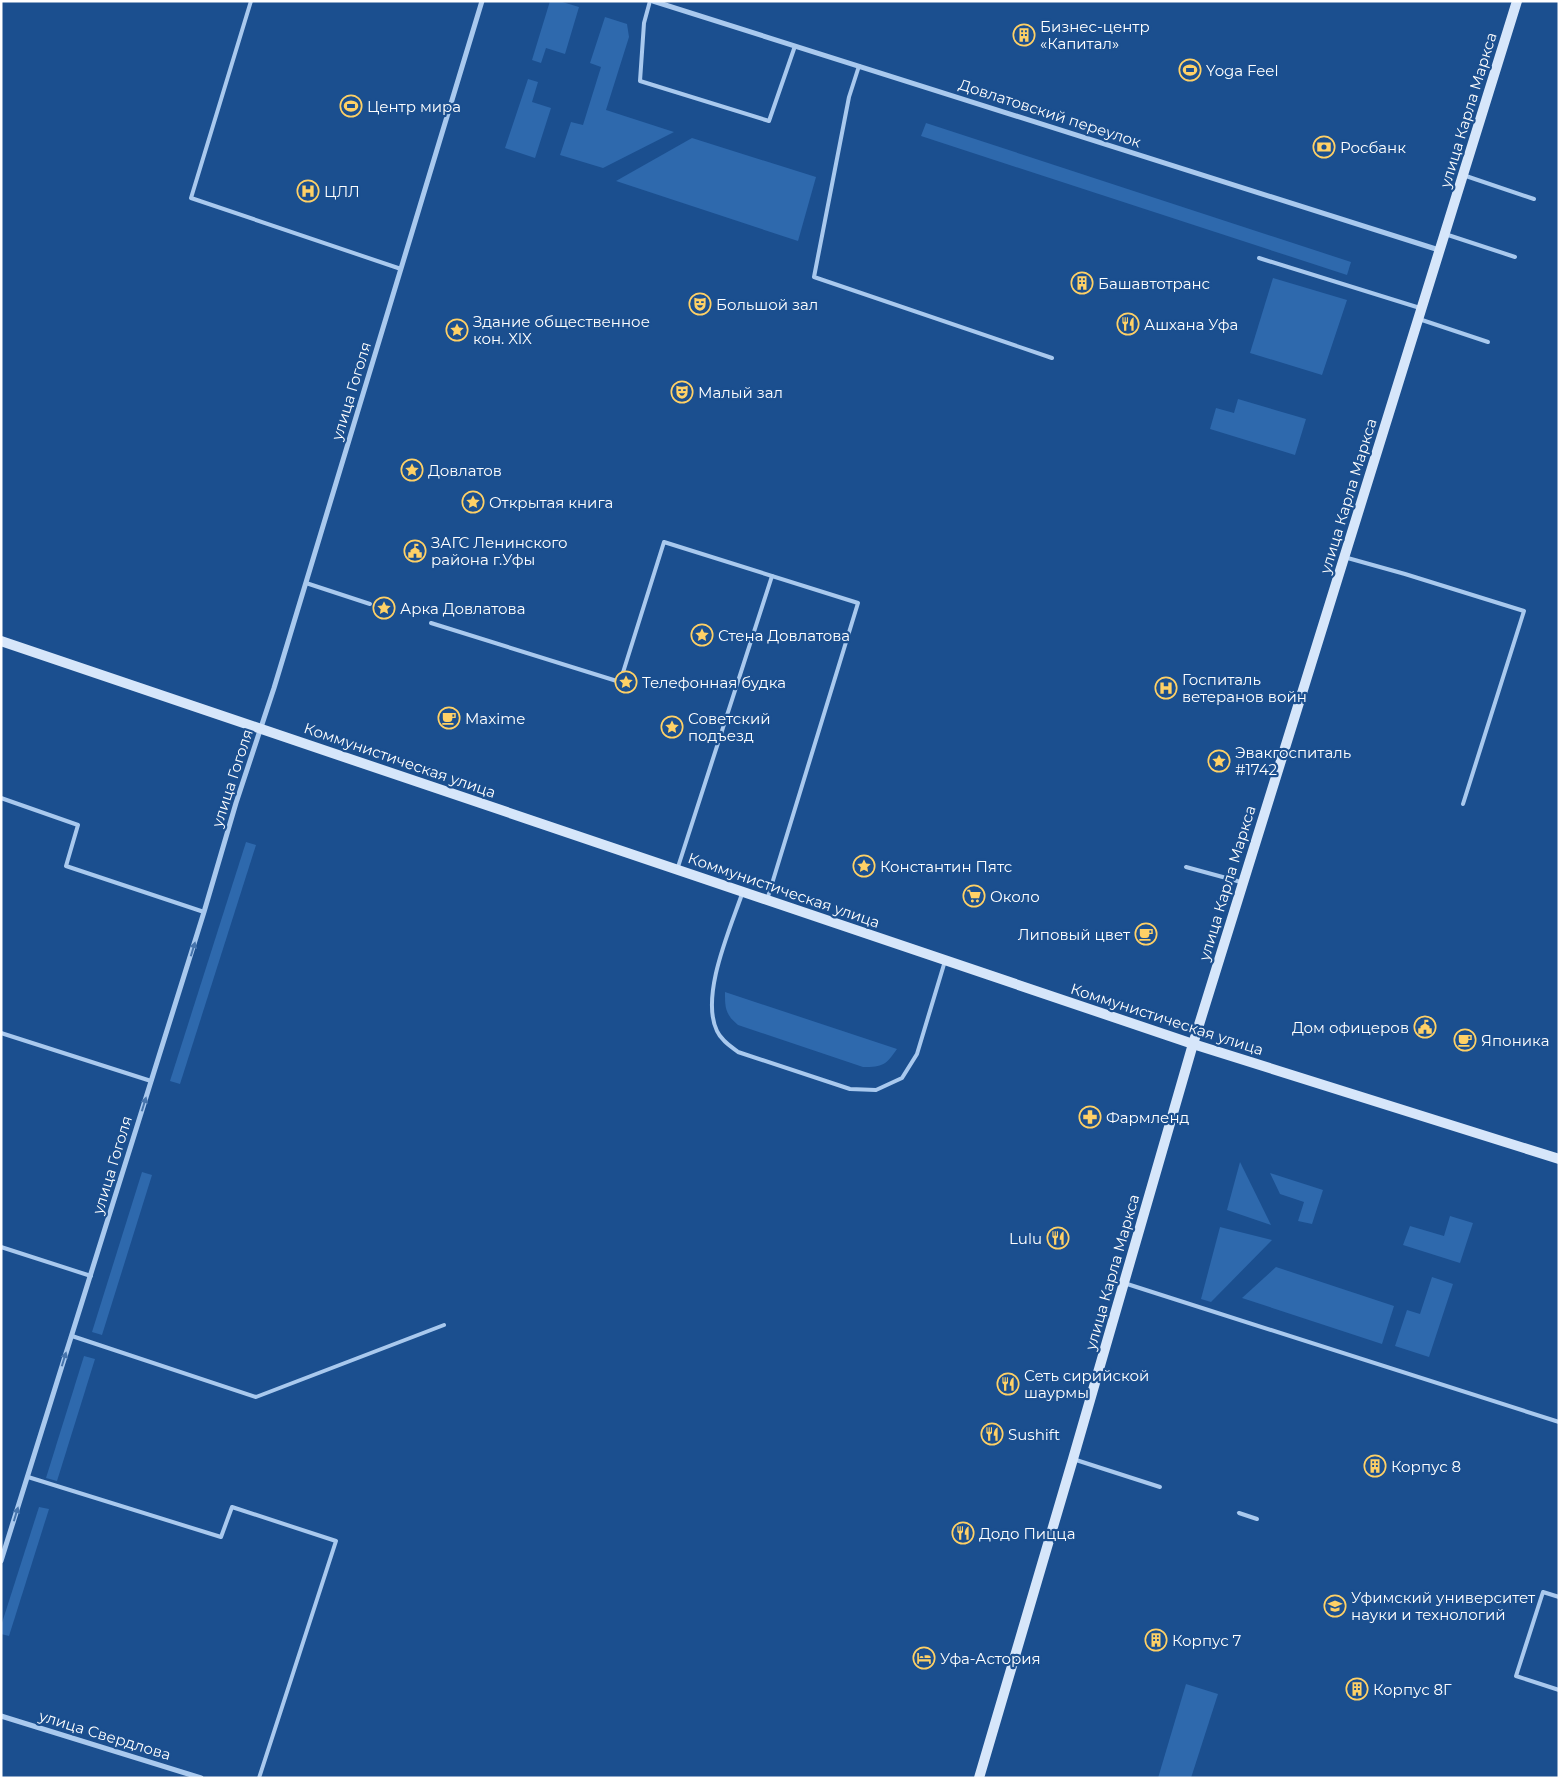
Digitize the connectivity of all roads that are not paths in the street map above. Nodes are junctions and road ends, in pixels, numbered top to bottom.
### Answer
1 (251, 1) edge
2 (482, 1) edge
3 (652, 1) edge
4 (1517, 1) edge
5 (795, 46) junction
6 (859, 66) junction
7 (1463, 175) junction
8 (1534, 199) dead end
9 (1445, 234) junction
10 (1440, 250) junction
11 (1515, 257) dead end
12 (1259, 258) dead end
13 (401, 269) junction
14 (1422, 308) junction
15 (1418, 319) junction
16 (1488, 342) dead end
17 (1052, 358) dead end
18 (1344, 557) junction
19 (772, 576) junction
20 (306, 583) junction
21 (370, 604) dead end
22 (431, 623) dead end
23 (1, 641) edge
24 (261, 729) junction
25 (1, 798) edge
26 (1463, 804) dead end
27 (1186, 867) dead end
28 (678, 870) junction
29 (1243, 882) junction
30 (743, 892) junction
31 (767, 900) junction
32 (204, 912) junction
33 (946, 960) junction
34 (1, 1033) edge
35 (1193, 1044) junction
36 (151, 1081) junction
37 (1559, 1159) edge
38 (1, 1248) edge
39 (90, 1276) junction
40 (1124, 1283) junction
41 (444, 1326) dead end
42 (72, 1336) junction
43 (1559, 1422) edge
44 (1073, 1459) junction
45 (28, 1477) junction
46 (1160, 1487) dead end
47 (1239, 1513) dead end
48 (1257, 1519) dead end
49 (1, 1561) edge
50 (1559, 1597) edge
51 (1559, 1690) edge
52 (1, 1716) edge
53 (201, 1778) edge
54 (259, 1778) edge
55 (979, 1778) edge

1 - 13 lane
2 - 13 street, улица Гоголя
3 - 5 street, Довлатовский переулок
3 - 5 lane
4 - 7 main road, улица Карла Маркса
5 - 6 street, Довлатовский переулок
6 - 10 street, Довлатовский переулок
6 - 17 lane
7 - 8 lane
7 - 9 main road, улица Карла Маркса
9 - 10 main road, улица Карла Маркса
9 - 11 lane
10 - 14 main road, улица Карла Маркса
12 - 14 lane
13 - 20 street, улица Гоголя
14 - 15 main road, улица Карла Маркса
15 - 16 lane
15 - 18 main road, улица Карла Маркса
18 - 26 lane
18 - 29 main road, улица Карла Маркса
19 - 22 lane
19 - 28 lane
19 - 31 lane
20 - 21 lane
20 - 24 street, улица Гоголя
23 - 24 main road, Коммунистическая улица
24 - 28 main road, Коммунистическая улица
24 - 32 street, улица Гоголя
25 - 32 lane
27 - 29 lane
28 - 30 main road, Коммунистическая улица
29 - 35 main road, улица Карла Маркса
30 - 31 main road, Коммунистическая улица
30 - 33 lane
31 - 33 main road, Коммунистическая улица
36 -> 32 street, улица Гоголя
33 - 35 main road, Коммунистическая улица
34 - 36 lane
35 - 37 main road, Коммунистическая улица
35 - 40 main road, улица Карла Маркса
39 -> 36 street, улица Гоголя
38 - 39 lane
39 - 42 street, улица Гоголя
40 - 43 lane
40 - 44 main road, улица Карла Маркса
41 - 42 lane
45 -> 42 street, улица Гоголя
44 - 46 lane
44 - 55 main road, улица Карла Маркса
49 -> 45 street, улица Гоголя
45 - 54 lane
47 - 48 lane
50 - 51 lane
52 - 53 street, улица Свердлова

